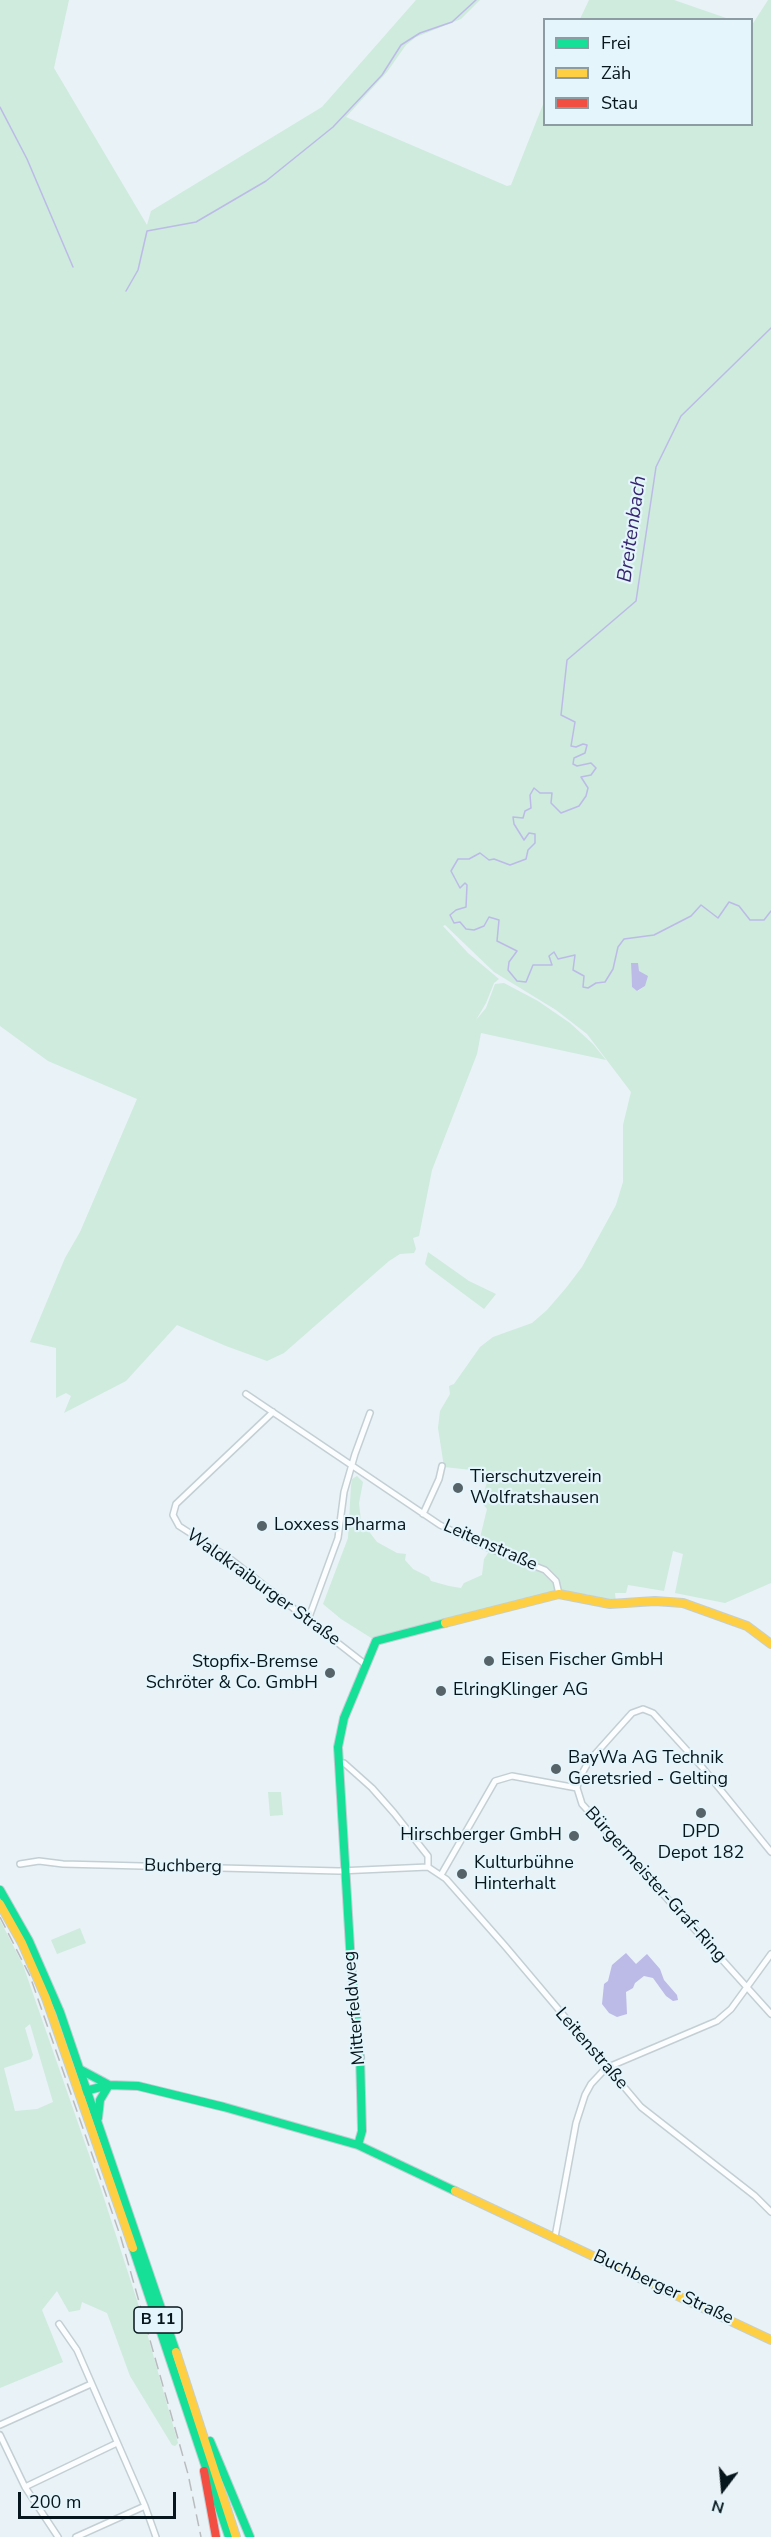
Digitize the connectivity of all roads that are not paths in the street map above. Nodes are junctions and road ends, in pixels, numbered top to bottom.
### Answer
1 (246, 1394) dead end
2 (273, 1413) junction
3 (370, 1413) dead end
4 (351, 1465) junction
5 (442, 1466) dead end
6 (423, 1514) junction
7 (559, 1594) junction
8 (308, 1620) junction
9 (771, 1644) edge
10 (366, 1665) junction
11 (338, 1763) junction
12 (577, 1788) junction
13 (771, 1852) edge
14 (20, 1864) dead end
15 (428, 1867) junction
16 (346, 1870) junction
17 (441, 1875) junction
18 (0, 1890) edge
19 (0, 1904) edge
20 (771, 1954) edge
21 (747, 1988) junction
22 (771, 2014) edge
23 (606, 2068) junction
24 (80, 2069) junction
25 (109, 2085) junction
26 (88, 2090) junction
27 (78, 2093) junction
28 (98, 2121) junction
29 (358, 2145) junction
30 (771, 2212) edge
31 (555, 2237) junction
32 (58, 2324) dead end
33 (771, 2340) edge
34 (91, 2384) junction
35 (0, 2425) edge
36 (200, 2433) junction
37 (0, 2434) edge
38 (117, 2443) junction
39 (25, 2487) junction
40 (145, 2506) junction
41 (58, 2537) edge
42 (76, 2537) edge
43 (156, 2537) edge
44 (216, 2537) edge
45 (229, 2537) edge
46 (236, 2537) edge
47 (250, 2537) edge

1 - 2 street
2 - 4 street
2 - 8 street, Waldkraiburger Straße
3 - 4 street
4 - 6 street
4 - 8 street
5 - 6 street, Leitenstraße
6 - 7 street, Leitenstraße
7 - 9 street, Leitenstraße
7 - 10 street, Leitenstraße
8 - 10 street, Waldkraiburger Straße
10 - 11 street, Leitenstraße
11 - 15 street
11 - 16 street, Leitenstraße
12 - 13 street, Bürgermeister-Graf-Ring
12 - 17 street
12 - 21 street, Bürgermeister-Graf-Ring
14 - 16 street, Buchberg
15 - 16 street
15 - 17 street, Leitenstraße
16 - 29 street, Mitterfeldweg
17 - 23 street, Leitenstraße
18 - 24 street, B 11
19 - 27 street, B 11
20 - 21 street
21 - 22 street, Bürgermeister-Graf-Ring
21 - 23 street
23 - 30 street, Leitenstraße
23 - 31 street
24 - 25 street
24 - 26 street, B 11
25 - 26 street
25 - 28 street
25 - 29 street, Buchberger Straße
26 - 27 street
26 - 28 street, B 11
27 - 36 street, B 11
28 - 36 street, B 11
29 - 31 street, Buchberger Straße
31 - 33 street, Buchberger Straße
32 - 34 street
34 - 35 street
34 - 38 street
36 - 44 street, B 11
36 - 45 street, B 11
36 - 46 street, B 11
36 - 47 street, B 11
37 - 39 street
38 - 39 street
38 - 40 street
39 - 41 street
40 - 42 street
40 - 43 street

